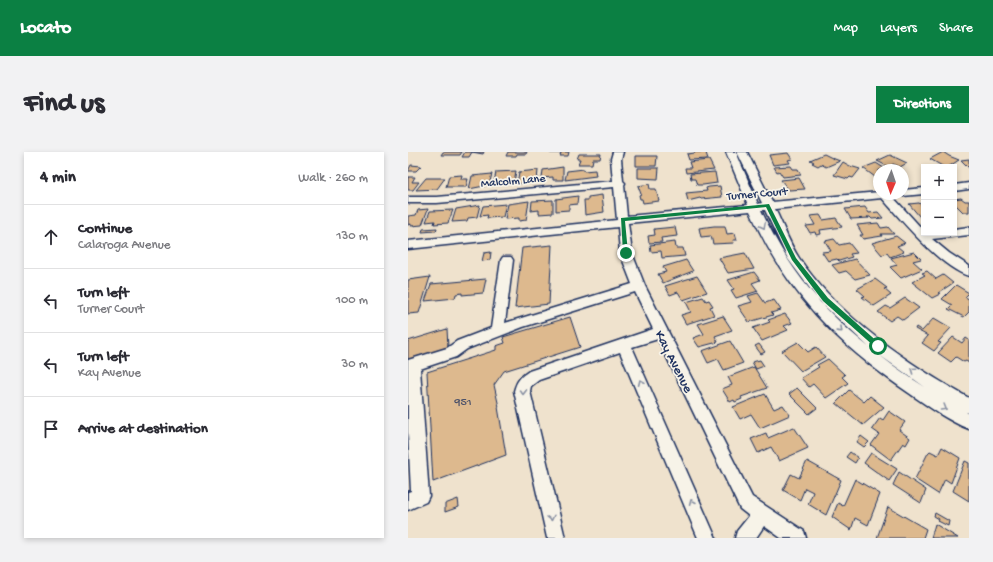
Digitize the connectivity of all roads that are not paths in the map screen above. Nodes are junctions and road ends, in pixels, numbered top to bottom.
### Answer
1 (618, 152) edge
2 (731, 152) edge
3 (742, 152) edge
4 (620, 183) junction
5 (969, 186) edge
6 (957, 188) edge
7 (921, 191) edge
8 (909, 192) edge
9 (873, 196) edge
10 (408, 200) edge
11 (895, 200) edge
12 (768, 205) junction
13 (754, 206) junction
14 (623, 221) junction
15 (969, 231) edge
16 (957, 233) edge
17 (921, 235) edge
18 (922, 236) edge
19 (408, 245) edge
20 (507, 260) dead end
21 (969, 272) edge
22 (639, 286) junction
23 (497, 331) junction
24 (661, 332) junction
25 (624, 344) junction
26 (410, 365) edge
27 (969, 406) edge
28 (969, 422) edge
29 (408, 501) edge
30 (762, 514) junction
31 (556, 538) edge
32 (707, 538) edge
33 (744, 538) edge
34 (797, 538) edge

1 - 4 street, Kay Avenue
2 - 13 street
3 - 12 street
4 - 10 street, Malcolm Lane
4 - 14 street, Kay Avenue
5 - 6 street
7 - 8 street
9 - 12 street, Turner Court
11 - 17 street
12 - 13 street, Turner Court
27 -> 12 street
13 - 14 street, Turner Court
13 -> 28 street
14 - 19 street, Turner Court
14 - 22 street, Kay Avenue
15 - 16 street
18 - 21 street
20 - 23 street
22 - 23 street
22 - 24 street, Kay Avenue
23 - 26 street
24 - 25 street
24 - 30 street, Kay Avenue
25 -> 31 street
32 -> 25 street
26 - 29 street
30 - 33 street
30 - 34 street, Kay Avenue

